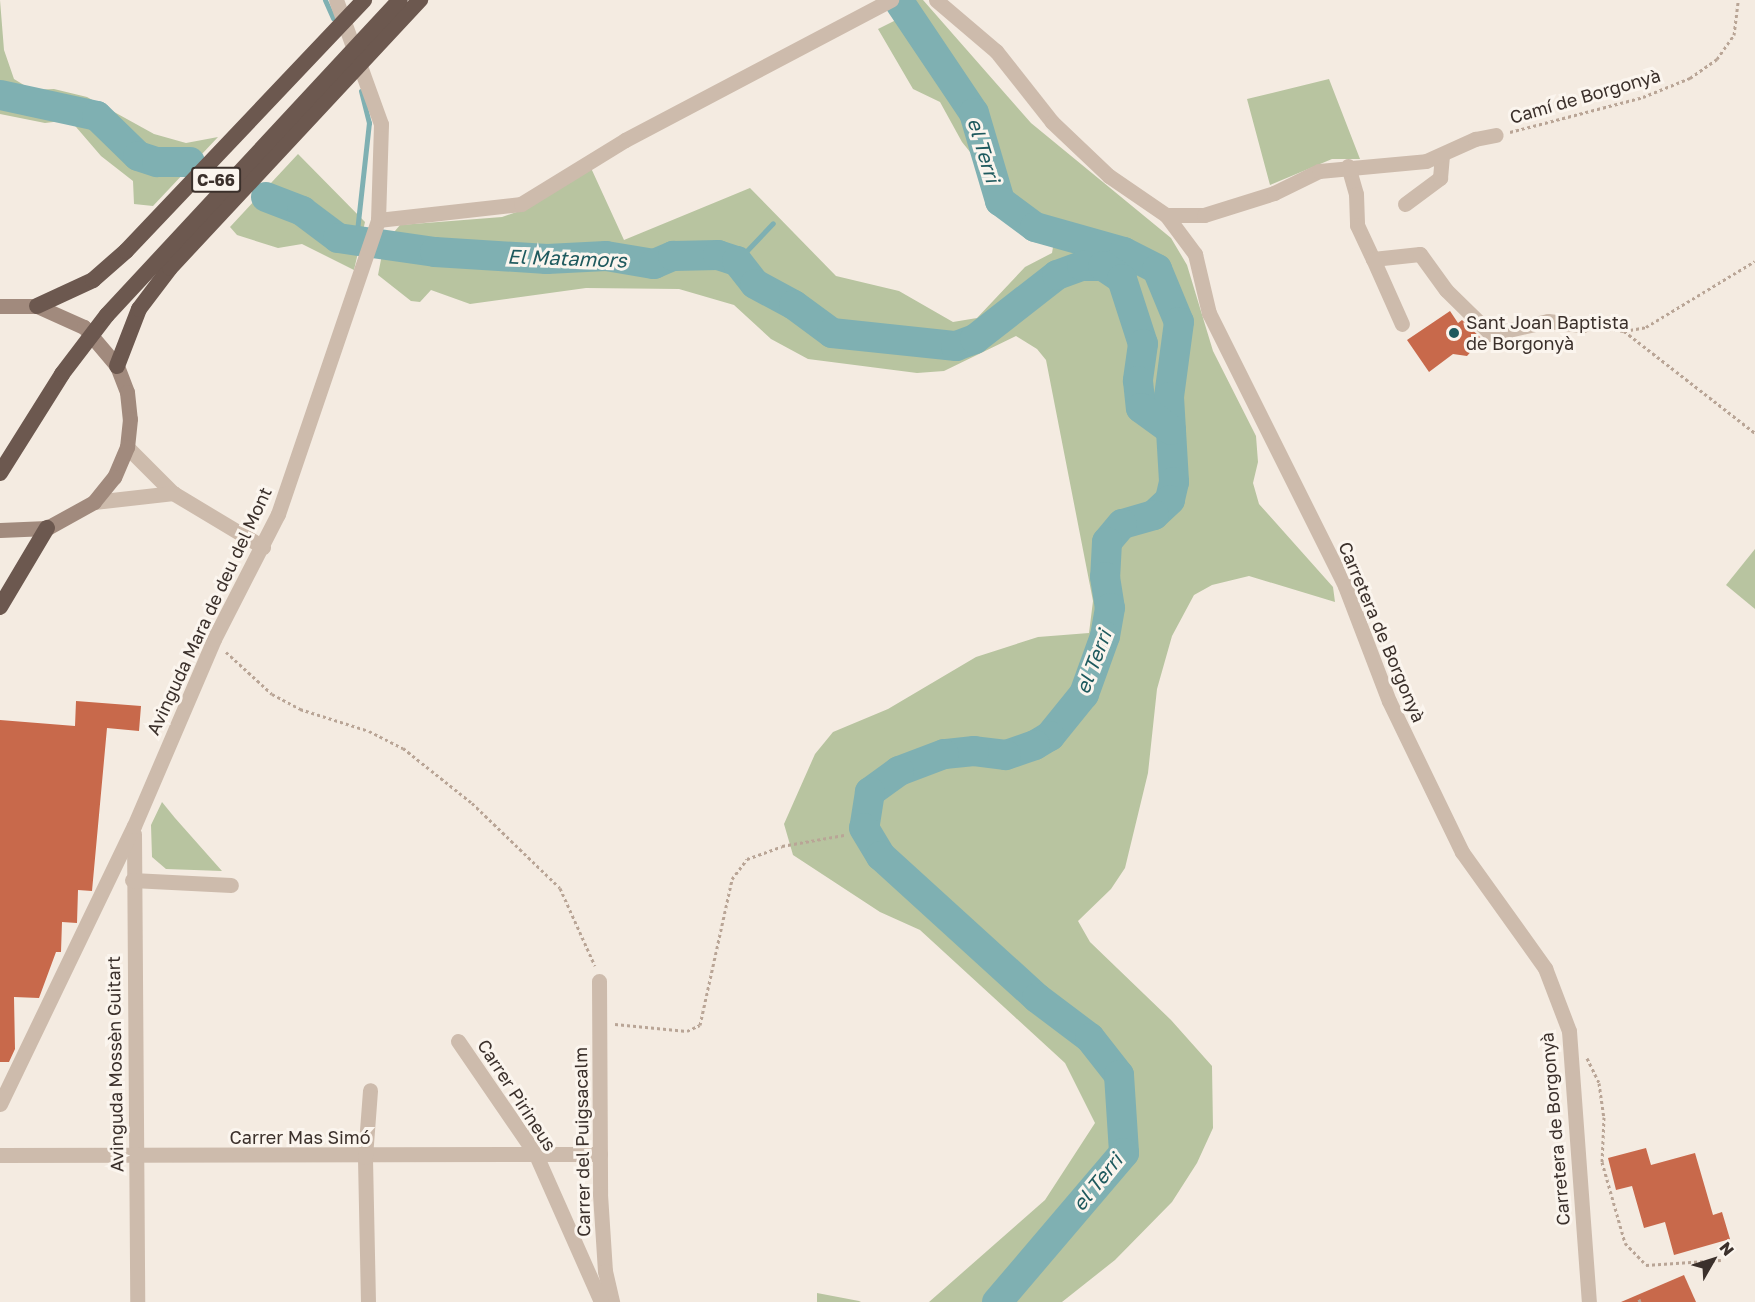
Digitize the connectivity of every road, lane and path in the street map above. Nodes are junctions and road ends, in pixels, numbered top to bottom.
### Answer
1 (336, 0) edge
2 (387, 0) edge
3 (400, 0) edge
4 (420, 0) edge
5 (891, 0) edge
6 (936, 0) edge
7 (1738, 0) edge
8 (359, 5) edge
9 (366, 39) junction
10 (1496, 135) joint
11 (1442, 155) junction
12 (1348, 166) junction
13 (1405, 204) dead end
14 (1166, 215) junction
15 (376, 224) junction
16 (1373, 259) junction
17 (1755, 261) edge
18 (2, 305) edge
19 (37, 306) junction
20 (1402, 324) dead end
21 (1583, 325) joint
22 (1624, 331) junction
23 (73, 349) junction
24 (117, 366) junction
25 (1755, 434) edge
26 (127, 447) junction
27 (0, 452) edge
28 (0, 473) edge
29 (173, 493) junction
30 (94, 502) junction
31 (47, 528) junction
32 (0, 530) edge
33 (263, 547) junction
34 (0, 607) edge
35 (213, 641) junction
36 (134, 826) junction
37 (843, 835) dead end
38 (132, 880) junction
39 (231, 885) dead end
40 (599, 981) joint
41 (601, 1023) junction
42 (458, 1041) dead end
43 (1570, 1047) junction
44 (370, 1090) dead end
45 (0, 1104) edge
46 (600, 1154) junction
47 (0, 1155) edge
48 (536, 1155) junction
49 (136, 1157) junction
50 (365, 1157) junction
51 (1721, 1260) dead end
52 (137, 1302) edge
53 (368, 1302) edge
54 (602, 1302) edge
55 (612, 1302) edge
56 (1589, 1302) edge

1 - 15 street, Avinguda Mara de deu del Mont
2 - 9 highway, C-66
3 - 9 highway, C-66
4 - 9 highway
5 - 15 street
6 - 14 street, Carretera de Borgonyà
7 - 10 path, Camí de Borgonyà
8 - 19 highway
9 - 23 highway, C-66
9 - 24 highway
10 - 11 street
11 - 12 street
11 - 13 street
12 - 14 street
12 - 16 street
14 - 43 street, Carretera de Borgonyà
15 - 33 street, Avinguda Mara de deu del Mont
16 - 20 street
16 - 21 street
17 - 22 path
18 - 19 main road
19 - 24 main road
21 - 22 path
22 - 25 path
23 - 27 highway, C-66
23 - 28 highway, C-66
24 - 26 main road
26 - 29 street
26 - 30 main road
29 - 30 street
29 - 33 street
30 - 31 main road
31 - 32 main road
31 - 34 highway
33 - 35 street, Avinguda Mara de deu del Mont
35 - 36 street, Avinguda Mara de deu del Mont
35 - 40 path
36 - 38 street, Avinguda Mossèn Guitart
36 - 45 street, Avinguda Mara de deu del Mont
37 - 41 path
38 - 39 street
38 - 49 street, Avinguda Mossèn Guitart
40 - 41 street, Carrer del Puigsacalm
41 - 46 street, Carrer del Puigsacalm
42 - 48 street, Carrer Pirineus
43 - 51 path
43 - 56 street, Carretera de Borgonyà
44 - 50 street
46 - 48 street, Carrer Mas Simó
46 - 55 street, Carrer del Puigsacalm
47 - 49 street, Carrer Mas Simó
48 - 50 street, Carrer Mas Simó
48 - 54 street, Carrer Pirineus
49 - 50 street, Carrer Mas Simó
49 - 52 street, Avinguda Mossèn Guitart
50 - 53 street

